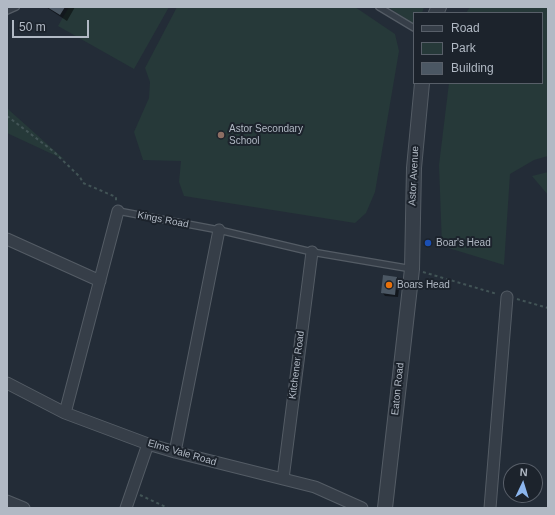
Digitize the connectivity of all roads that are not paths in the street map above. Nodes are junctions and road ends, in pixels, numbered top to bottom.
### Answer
1 (16, 7) edge
2 (379, 7) edge
3 (7, 11) edge
4 (413, 27) edge
5 (422, 84) edge
6 (118, 212) joint
7 (218, 230) junction
8 (7, 239) edge
9 (312, 252) junction
10 (412, 269) junction
11 (100, 281) junction
12 (507, 297) road end
13 (7, 383) edge
14 (65, 413) junction
15 (148, 444) junction
16 (175, 452) junction
17 (283, 479) junction
18 (7, 501) edge
19 (24, 508) edge
20 (126, 508) edge
21 (362, 508) edge
22 (385, 508) edge
23 (490, 508) edge

1 - 3 lane
2 - 4 lane
5 - 10 street, Astor Avenue
6 - 7 lane, Kings Road
6 - 11 street, Kings Road
7 - 9 lane, Kings Road
7 - 16 street
8 - 11 street
9 - 10 lane, Kings Road
9 - 17 street, Kitchener Road
10 - 22 street, Eaton Road
11 - 14 street, Kings Road
12 - 23 street
13 - 14 street, Elms Vale Road
14 - 15 street, Elms Vale Road
15 - 16 street, Elms Vale Road
15 - 20 street
16 - 17 street, Elms Vale Road
17 - 21 street, Elms Vale Road
18 - 19 street

